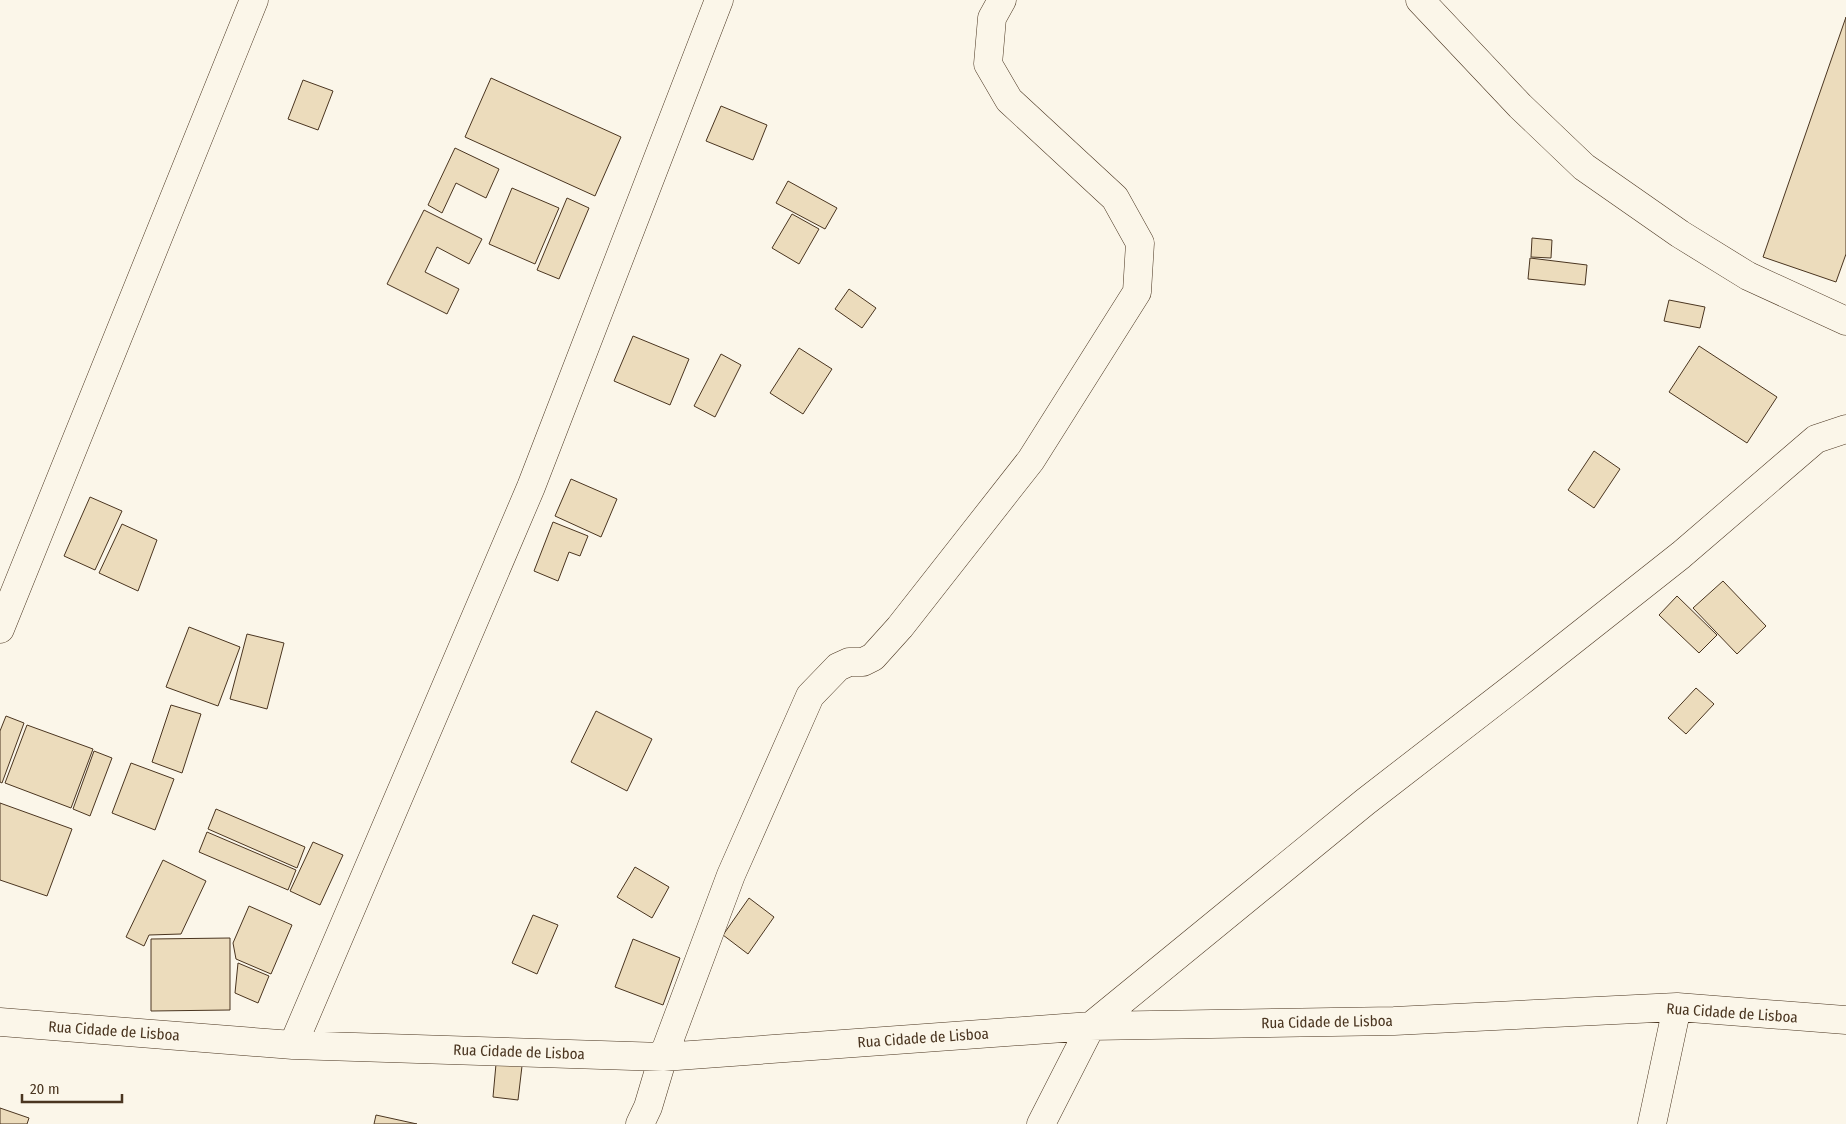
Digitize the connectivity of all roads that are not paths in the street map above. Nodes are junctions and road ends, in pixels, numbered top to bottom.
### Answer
1 (254, 0) edge
2 (719, 0) edge
3 (1002, 0) edge
4 (1420, 0) edge
5 (1846, 321) edge
6 (1846, 429) edge
7 (0, 629) edge
8 (1677, 1008) junction
9 (1846, 1020) edge
10 (0, 1022) edge
11 (1091, 1026) junction
12 (293, 1045) junction
13 (663, 1057) junction
14 (640, 1124) edge
15 (1041, 1124) edge
16 (1652, 1124) edge

1 - 7 street
2 - 12 street
3 - 13 street
4 - 5 street
6 - 11 street
8 - 9 street, Rua Cidade de Lisboa
8 - 11 street, Rua Cidade de Lisboa
8 - 16 street
10 - 12 street, Rua Cidade de Lisboa
11 - 13 street, Rua Cidade de Lisboa
11 - 15 street
12 - 13 street, Rua Cidade de Lisboa
13 - 14 street

